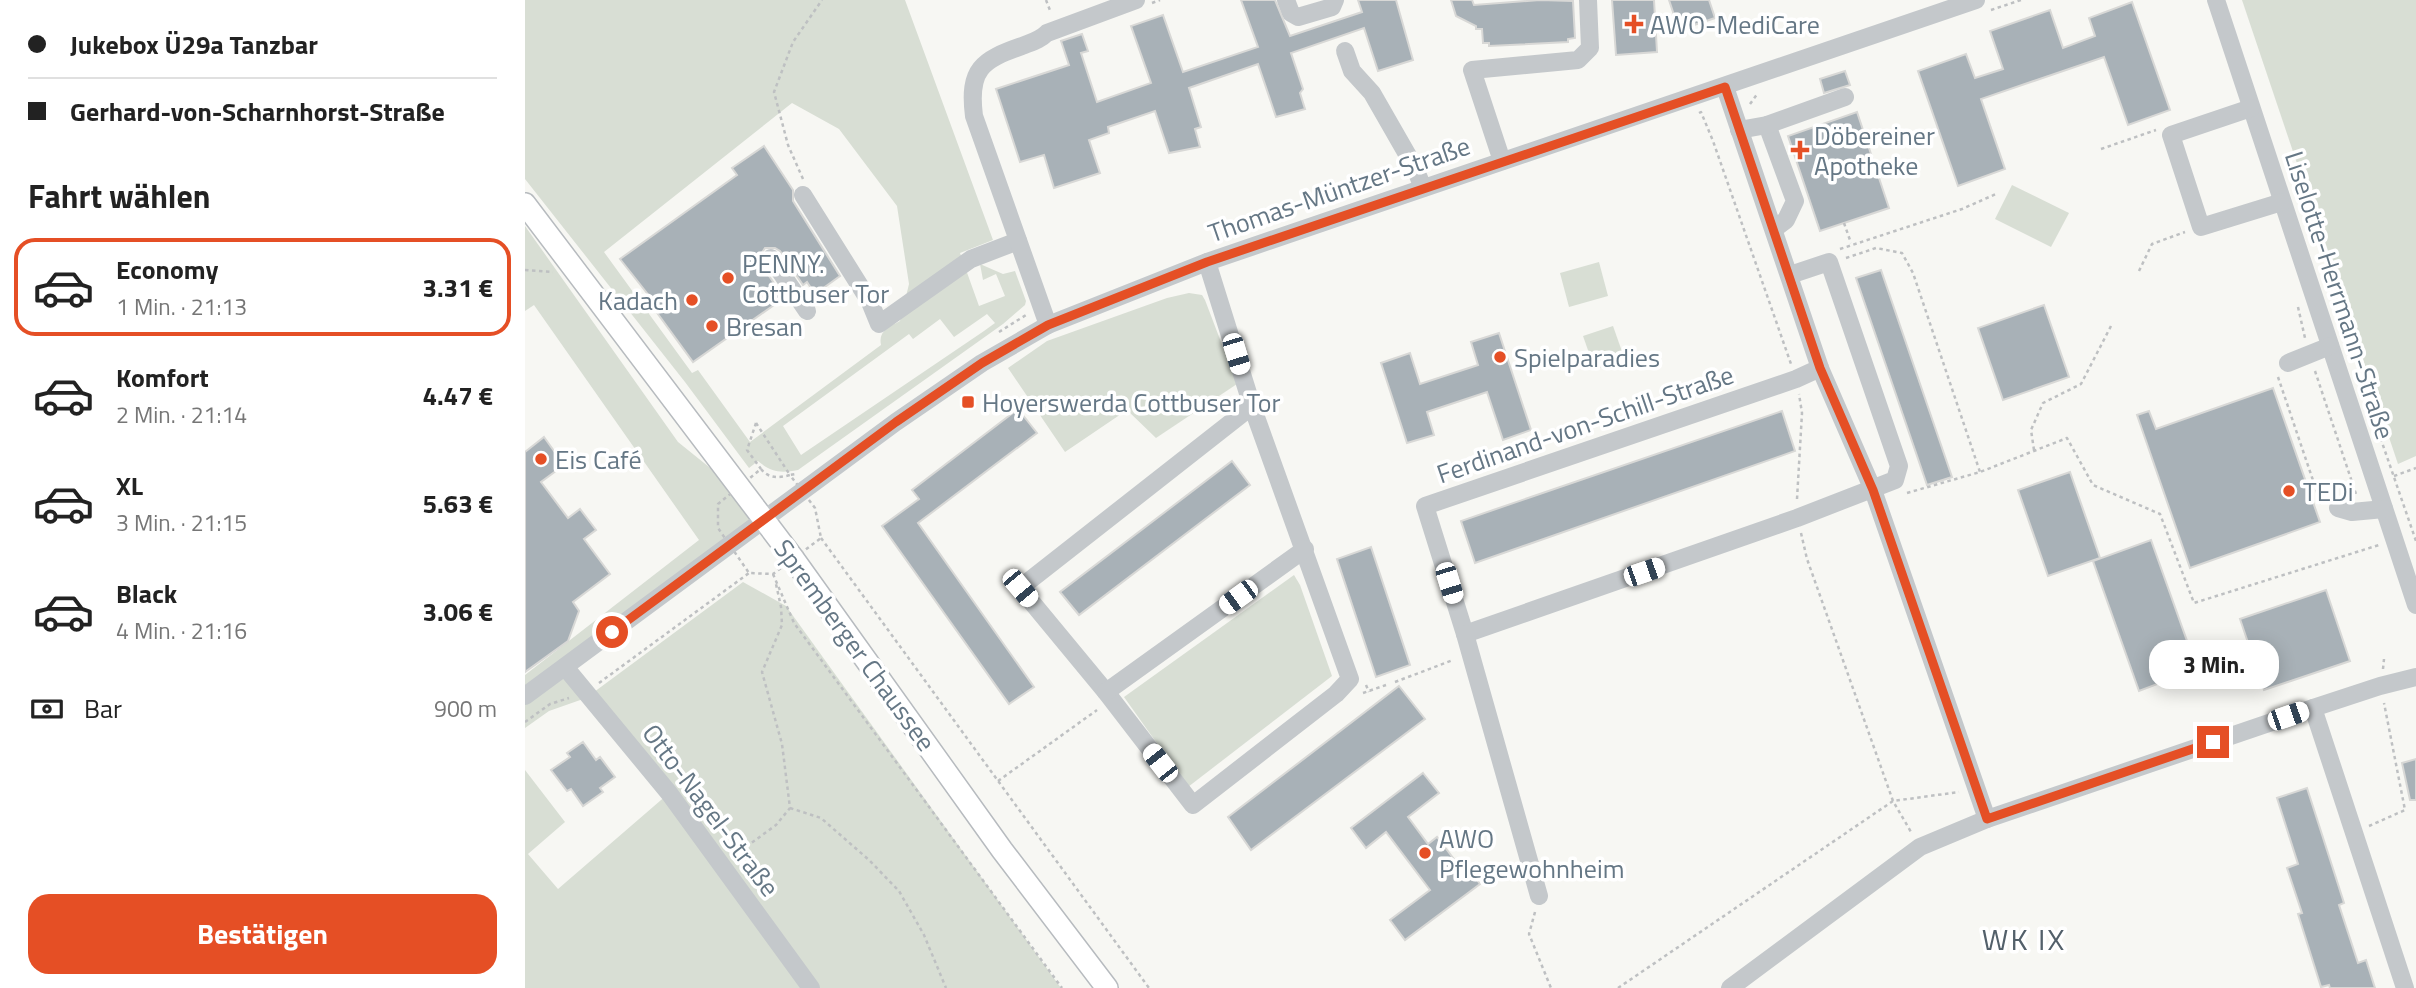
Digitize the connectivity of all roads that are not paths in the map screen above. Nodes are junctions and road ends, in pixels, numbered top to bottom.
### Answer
1 (1136, 0) edge
2 (1286, 0) edge
3 (1335, 0) edge
4 (1588, 0) edge
5 (1976, 0) edge
6 (2216, 0) edge
7 (1345, 51) dead end
8 (1725, 87) junction
9 (1845, 97) dead end
10 (2251, 108) junction
11 (1767, 125) junction
12 (1739, 130) junction
13 (1502, 161) junction
14 (1423, 188) junction
15 (803, 195) road end
16 (2282, 202) junction
17 (525, 204) edge
18 (1774, 229) junction
19 (1018, 241) junction
20 (771, 258) dead end
21 (1207, 262) junction
22 (1790, 275) junction
23 (807, 310) dead end
24 (1048, 325) junction
25 (2330, 346) junction
26 (2281, 365) road end
27 (1820, 368) junction
28 (1252, 406) junction
29 (1875, 497) junction
30 (2330, 507) road end
31 (2384, 509) junction
32 (764, 519) junction
33 (1305, 549) junction
34 (2416, 605) edge
35 (1465, 634) junction
36 (565, 667) junction
37 (2416, 677) edge
38 (525, 696) edge
39 (1109, 696) junction
40 (2313, 708) junction
41 (1987, 819) junction
42 (1539, 896) road end
43 (811, 988) edge
44 (1107, 988) edge
45 (1730, 988) edge
46 (2405, 988) edge

1 - 19 street
2 - 3 street
4 - 13 street
5 - 8 street, Thomas-Müntzer-Straße
6 - 10 street, Liselotte-Herrmann-Straße
7 - 14 street
8 - 12 street
8 - 13 street, Thomas-Müntzer-Straße
9 - 11 street
10 - 16 street, Liselotte-Herrmann-Straße
10 - 16 street
11 - 12 street
11 - 18 street
12 - 18 street
13 - 14 street, Thomas-Müntzer-Straße
14 - 21 street, Thomas-Müntzer-Straße
15 - 19 street
16 - 25 street, Liselotte-Herrmann-Straße
17 - 32 main road, Spremberger Chaussee
18 - 22 street
19 - 24 street
20 - 23 street
21 - 24 street, Thomas-Müntzer-Straße
21 - 28 street
22 - 27 street
22 - 29 street
24 - 32 street, Thomas-Müntzer-Straße
25 - 26 street
25 - 31 street, Liselotte-Herrmann-Straße
27 - 29 street
27 - 35 street, Ferdinand-von-Schill-Straße
28 - 33 street
28 - 39 street
29 - 35 street
29 - 41 street
30 - 31 street
31 - 34 street, Liselotte-Herrmann-Straße
32 - 36 street, Thomas-Müntzer-Straße
32 - 44 main road, Spremberger Chaussee
33 - 39 street
33 - 39 street
35 - 42 street
36 - 38 street, Thomas-Müntzer-Straße
36 - 43 street, Otto-Nagel-Straße
37 - 40 street
40 - 41 street
40 - 46 street
41 - 45 street

